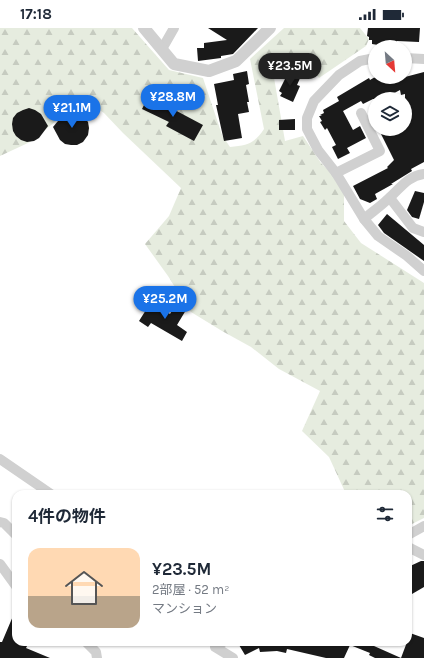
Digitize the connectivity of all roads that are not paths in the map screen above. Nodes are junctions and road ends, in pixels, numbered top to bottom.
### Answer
1 (144, 28) edge
2 (174, 28) edge
3 (270, 28) edge
4 (162, 49) junction
5 (412, 58) edge
6 (368, 59) edge
7 (424, 59) edge
8 (361, 113) dead end
9 (336, 173) junction
10 (424, 174) edge
11 (390, 198) junction
12 (364, 219) junction
13 (424, 232) edge
14 (424, 271) edge
15 (0, 460) edge
16 (45, 490) edge
17 (0, 522) edge
18 (424, 526) edge
19 (12, 531) edge
20 (412, 533) edge
21 (412, 549) edge
22 (424, 555) edge
23 (0, 564) edge
24 (12, 580) edge
25 (90, 646) edge
26 (217, 646) edge
27 (97, 658) edge
28 (233, 658) edge

1 - 4 street
2 - 4 street
3 - 4 street
5 - 7 street
6 - 9 street
8 - 9 street
9 - 12 street
10 - 11 street
11 - 12 street
11 - 13 street
12 - 14 street
15 - 16 street
17 - 19 street
18 - 20 street
21 - 22 street
23 - 24 street
25 - 27 street
26 - 28 street

